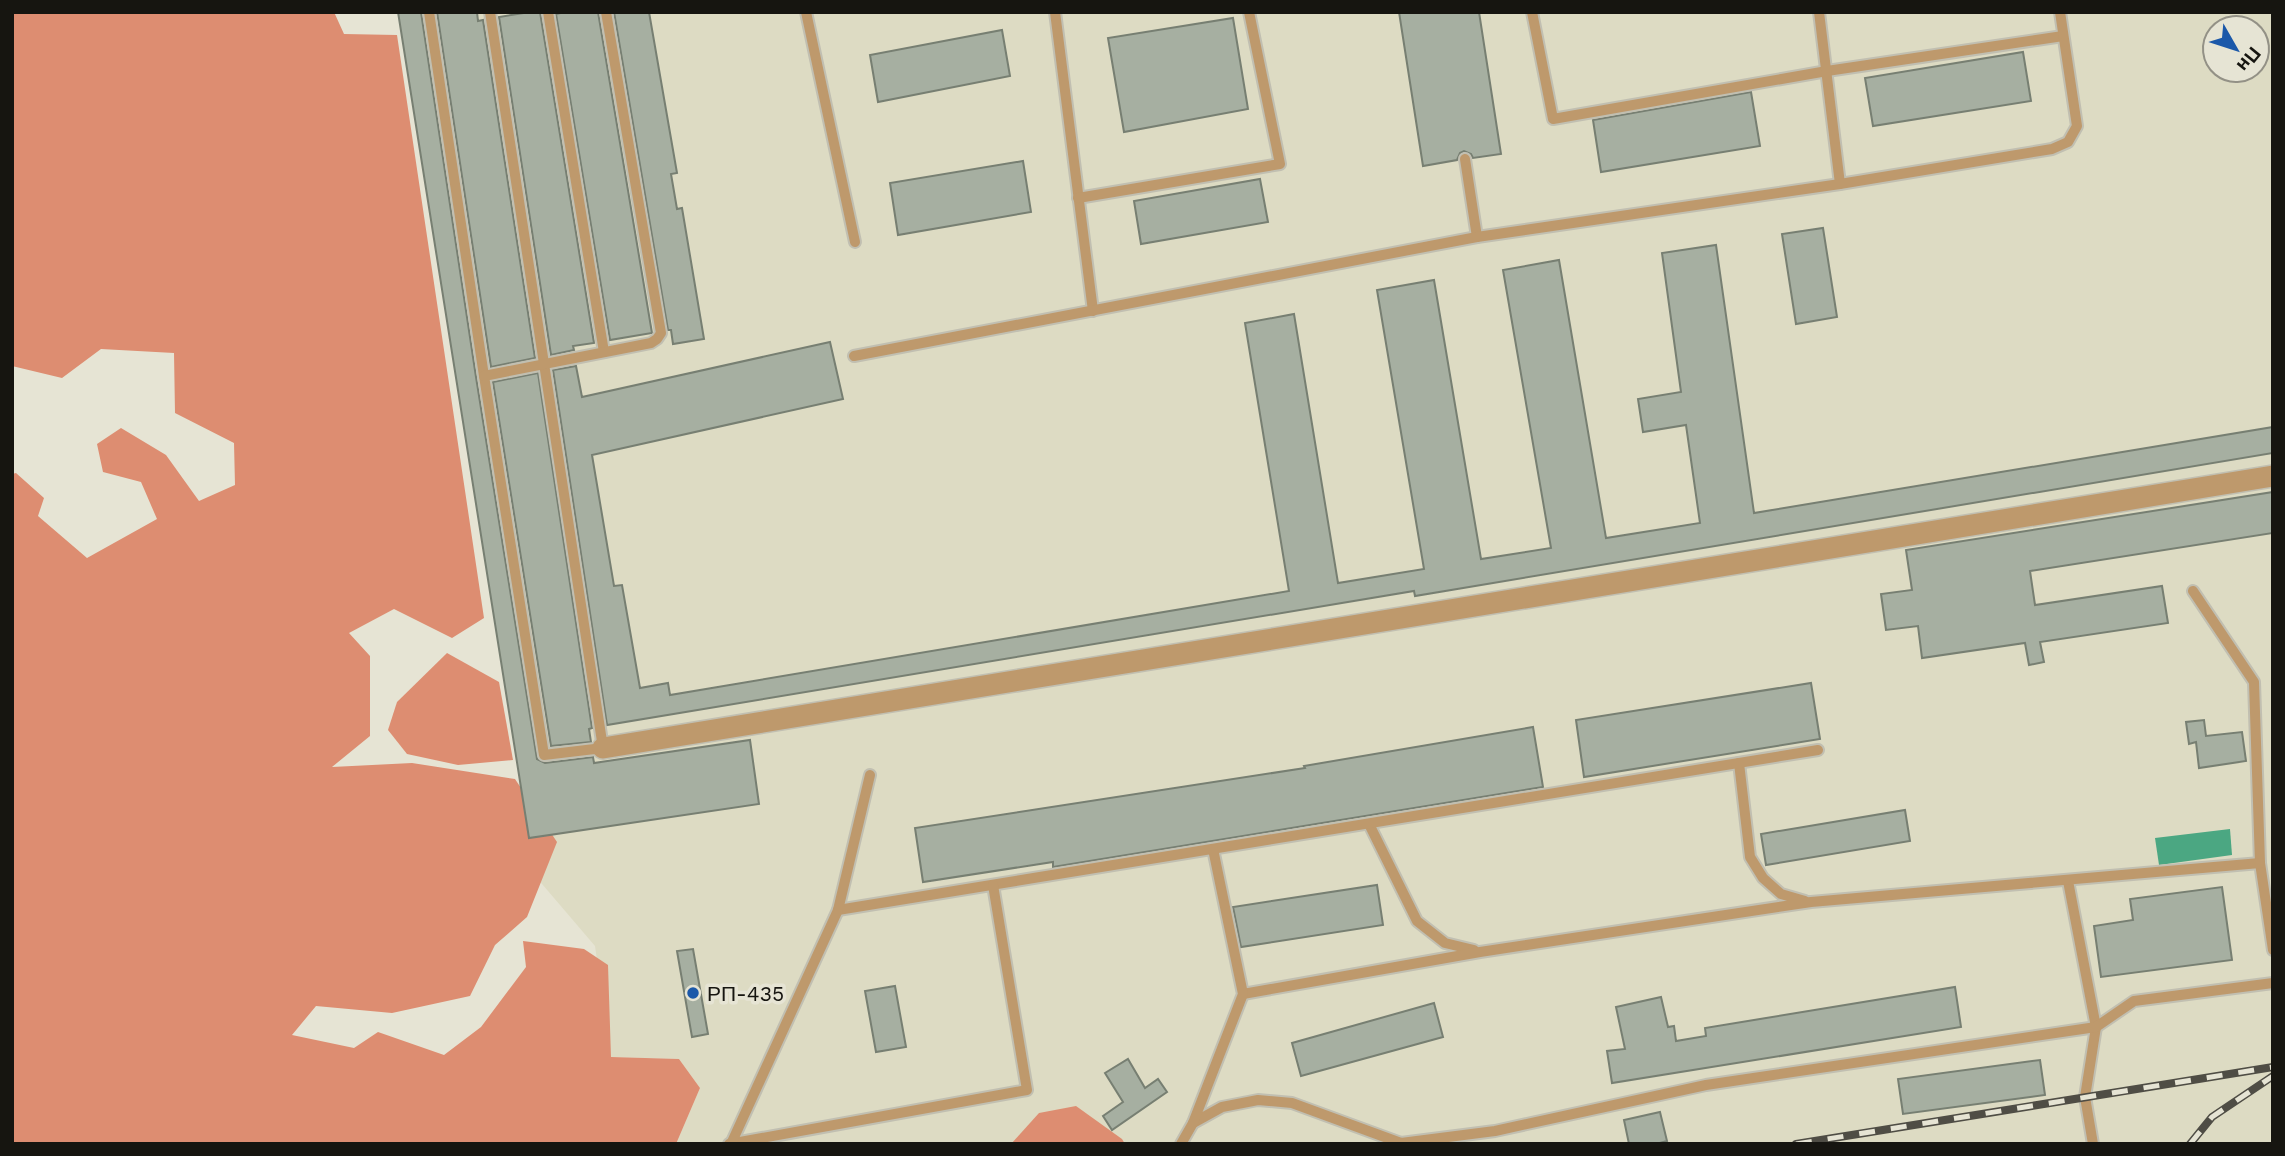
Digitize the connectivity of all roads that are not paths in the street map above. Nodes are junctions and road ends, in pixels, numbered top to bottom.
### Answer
1 (429, 12) edge
2 (490, 12) edge
3 (548, 12) edge
4 (606, 12) edge
5 (806, 12) edge
6 (1055, 12) edge
7 (1249, 12) edge
8 (1531, 12) edge
9 (1819, 12) edge
10 (2060, 12) edge
11 (2063, 36) junction
12 (1827, 71) junction
13 (1465, 159) dead end
14 (1840, 184) junction
15 (1078, 198) junction
16 (1477, 237) junction
17 (855, 242) dead end
18 (1093, 311) junction
19 (604, 352) junction
20 (854, 356) dead end
21 (544, 364) junction
22 (484, 376) junction
23 (2273, 476) edge
24 (2193, 591) dead end
25 (603, 748) junction
26 (1818, 750) dead end
27 (1740, 763) junction
28 (870, 775) dead end
29 (1369, 824) junction
30 (1213, 849) junction
31 (2260, 863) junction
32 (2068, 881) junction
33 (993, 885) junction
34 (1811, 902) junction
35 (838, 911) junction
36 (2273, 950) edge
37 (1480, 952) junction
38 (2273, 983) edge
39 (1243, 995) junction
40 (2096, 1027) junction
41 (1193, 1123) junction
42 (730, 1143) edge
43 (1181, 1144) edge
44 (2093, 1144) edge

1 - 22 lane
2 - 21 lane
3 - 19 lane
4 - 19 lane
5 - 17 lane
6 - 15 lane
7 - 15 lane
8 - 12 lane
9 - 12 lane
10 - 11 lane
11 - 12 lane
11 - 14 lane
12 - 14 lane
13 - 16 lane
14 - 16 lane
15 - 18 lane
16 - 18 lane
18 - 20 lane
19 - 21 lane
21 - 22 lane
21 - 25 lane
22 - 25 lane
23 - 25 street
24 - 31 lane
26 - 27 lane
27 - 29 lane
27 - 34 lane
28 - 35 lane
29 - 30 lane
29 - 37 lane
30 - 33 lane
30 - 39 lane
31 - 32 lane
31 - 36 lane
32 - 34 lane
32 - 40 lane
33 - 35 lane
33 - 42 lane
34 - 37 lane
35 - 42 lane
37 - 39 lane
38 - 40 lane
39 - 41 lane
40 - 41 lane
40 - 44 lane
41 - 43 lane

